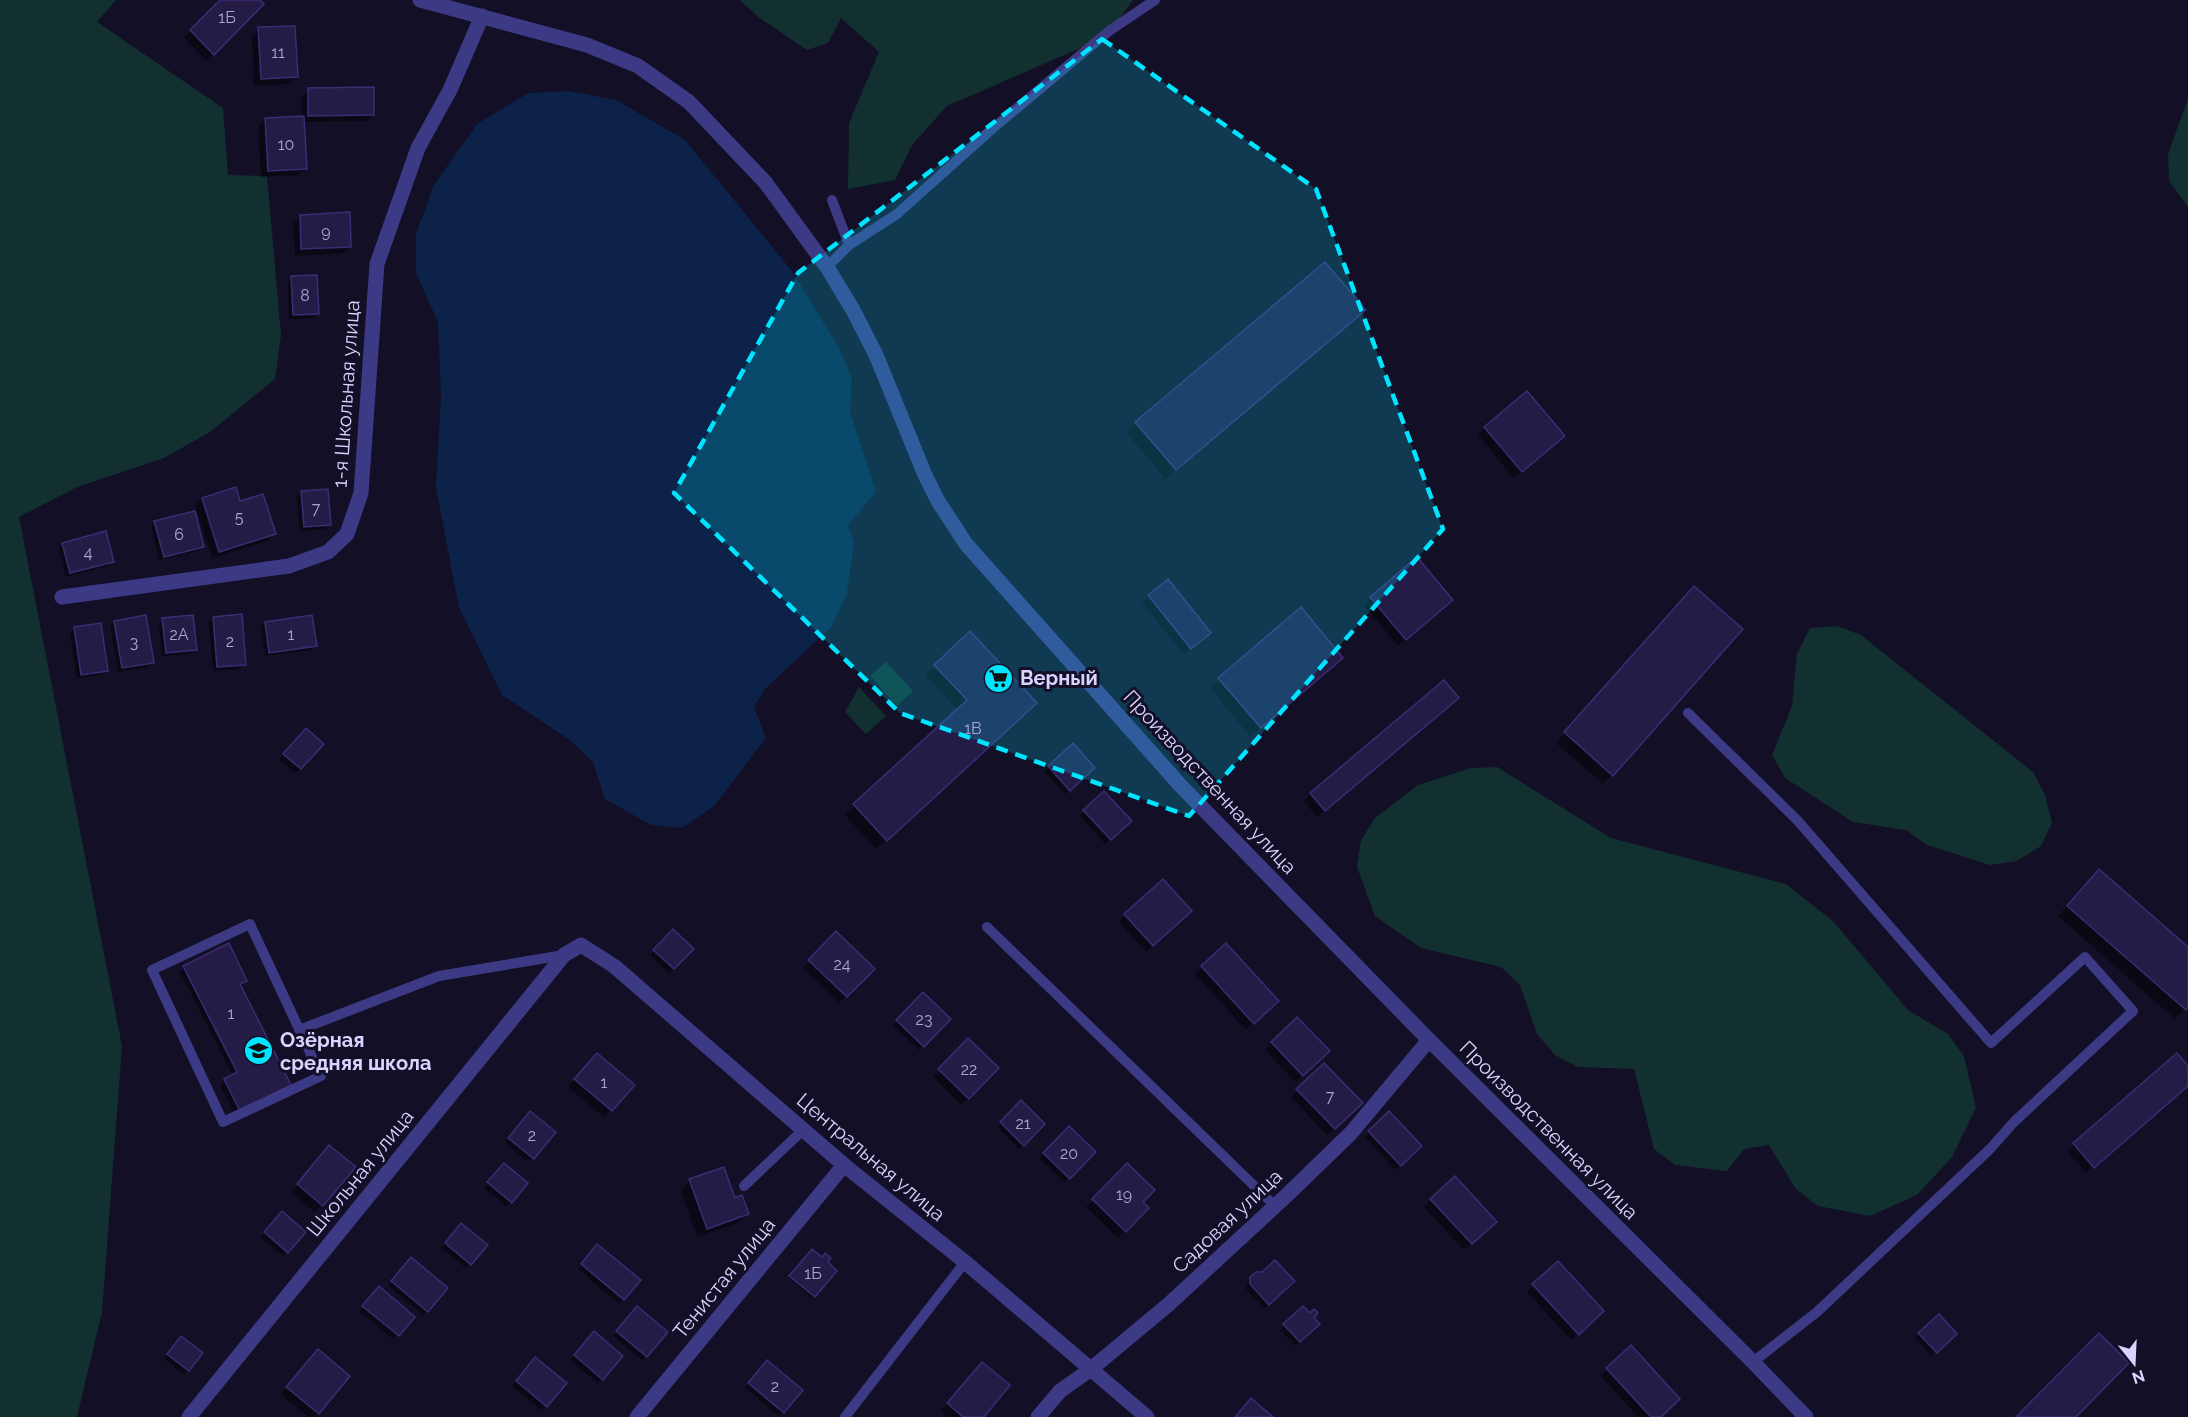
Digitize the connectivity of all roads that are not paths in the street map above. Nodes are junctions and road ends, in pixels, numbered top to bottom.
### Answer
1 (420, 0) edge
2 (1155, 0) edge
3 (482, 16) junction
4 (832, 200) dead end
5 (849, 245) junction
6 (827, 267) junction
7 (62, 597) dead end
8 (1688, 714) dead end
9 (987, 927) dead end
10 (564, 955) junction
11 (299, 1030) junction
12 (1429, 1040) junction
13 (803, 1130) junction
14 (844, 1165) junction
15 (744, 1186) dead end
16 (1275, 1206) junction
17 (965, 1262) junction
18 (1754, 1362) junction
19 (1091, 1369) junction
20 (189, 1417) edge
21 (637, 1417) edge
22 (845, 1417) edge
23 (1038, 1417) edge
24 (1147, 1417) edge
25 (1806, 1417) edge

1 - 3 street, Производственная улица
2 - 5 lane
3 - 6 street, Производственная улица
3 - 7 street, 1-я Школьная улица
4 - 5 lane
5 - 6 lane
6 - 12 street, Производственная улица
8 - 18 lane
9 - 16 lane
10 - 11 lane
10 - 13 street, Центральная улица
10 - 20 street, Школьная улица
11 - 11 lane
12 - 16 street, Садовая улица
12 - 18 street, Производственная улица
13 - 14 street, Центральная улица
13 - 15 lane
14 - 17 street, Центральная улица
14 - 21 street, Тенистая улица
16 - 19 street, Садовая улица
17 - 19 street, Центральная улица
17 - 22 lane
18 - 25 street, Производственная улица
19 - 23 street, Садовая улица
19 - 24 street, Центральная улица

